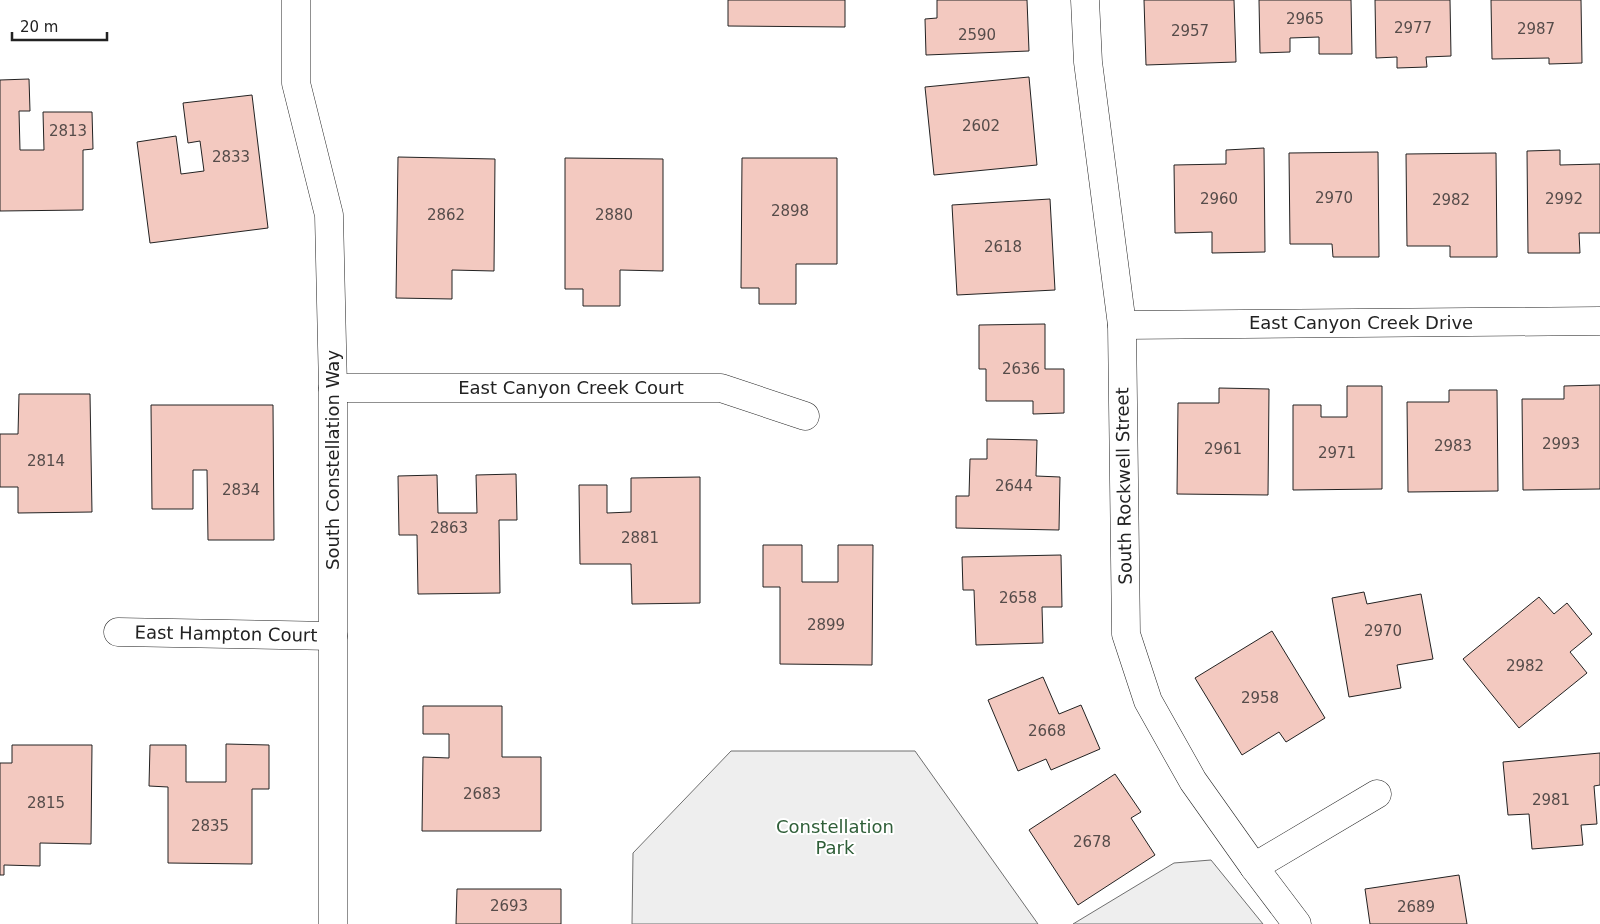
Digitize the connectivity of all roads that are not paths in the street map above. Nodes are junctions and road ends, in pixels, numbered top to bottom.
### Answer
1 (296, 0) edge
2 (1086, 0) edge
3 (1600, 321) edge
4 (1122, 325) junction
5 (334, 388) junction
6 (805, 416) dead end
7 (118, 632) dead end
8 (334, 636) junction
9 (1377, 794) dead end
10 (1254, 867) junction
11 (334, 924) edge
12 (1297, 924) edge

1 - 5 street, South Constellation Way
2 - 4 street, South Rockwell Street
3 - 4 street, East Canyon Creek Drive
4 - 10 street, South Rockwell Street
5 - 6 street, East Canyon Creek Court
5 - 8 street, South Constellation Way
7 - 8 street, East Hampton Court
8 - 11 street, South Constellation Way
9 - 10 street
10 - 12 street, South Rockwell Street

